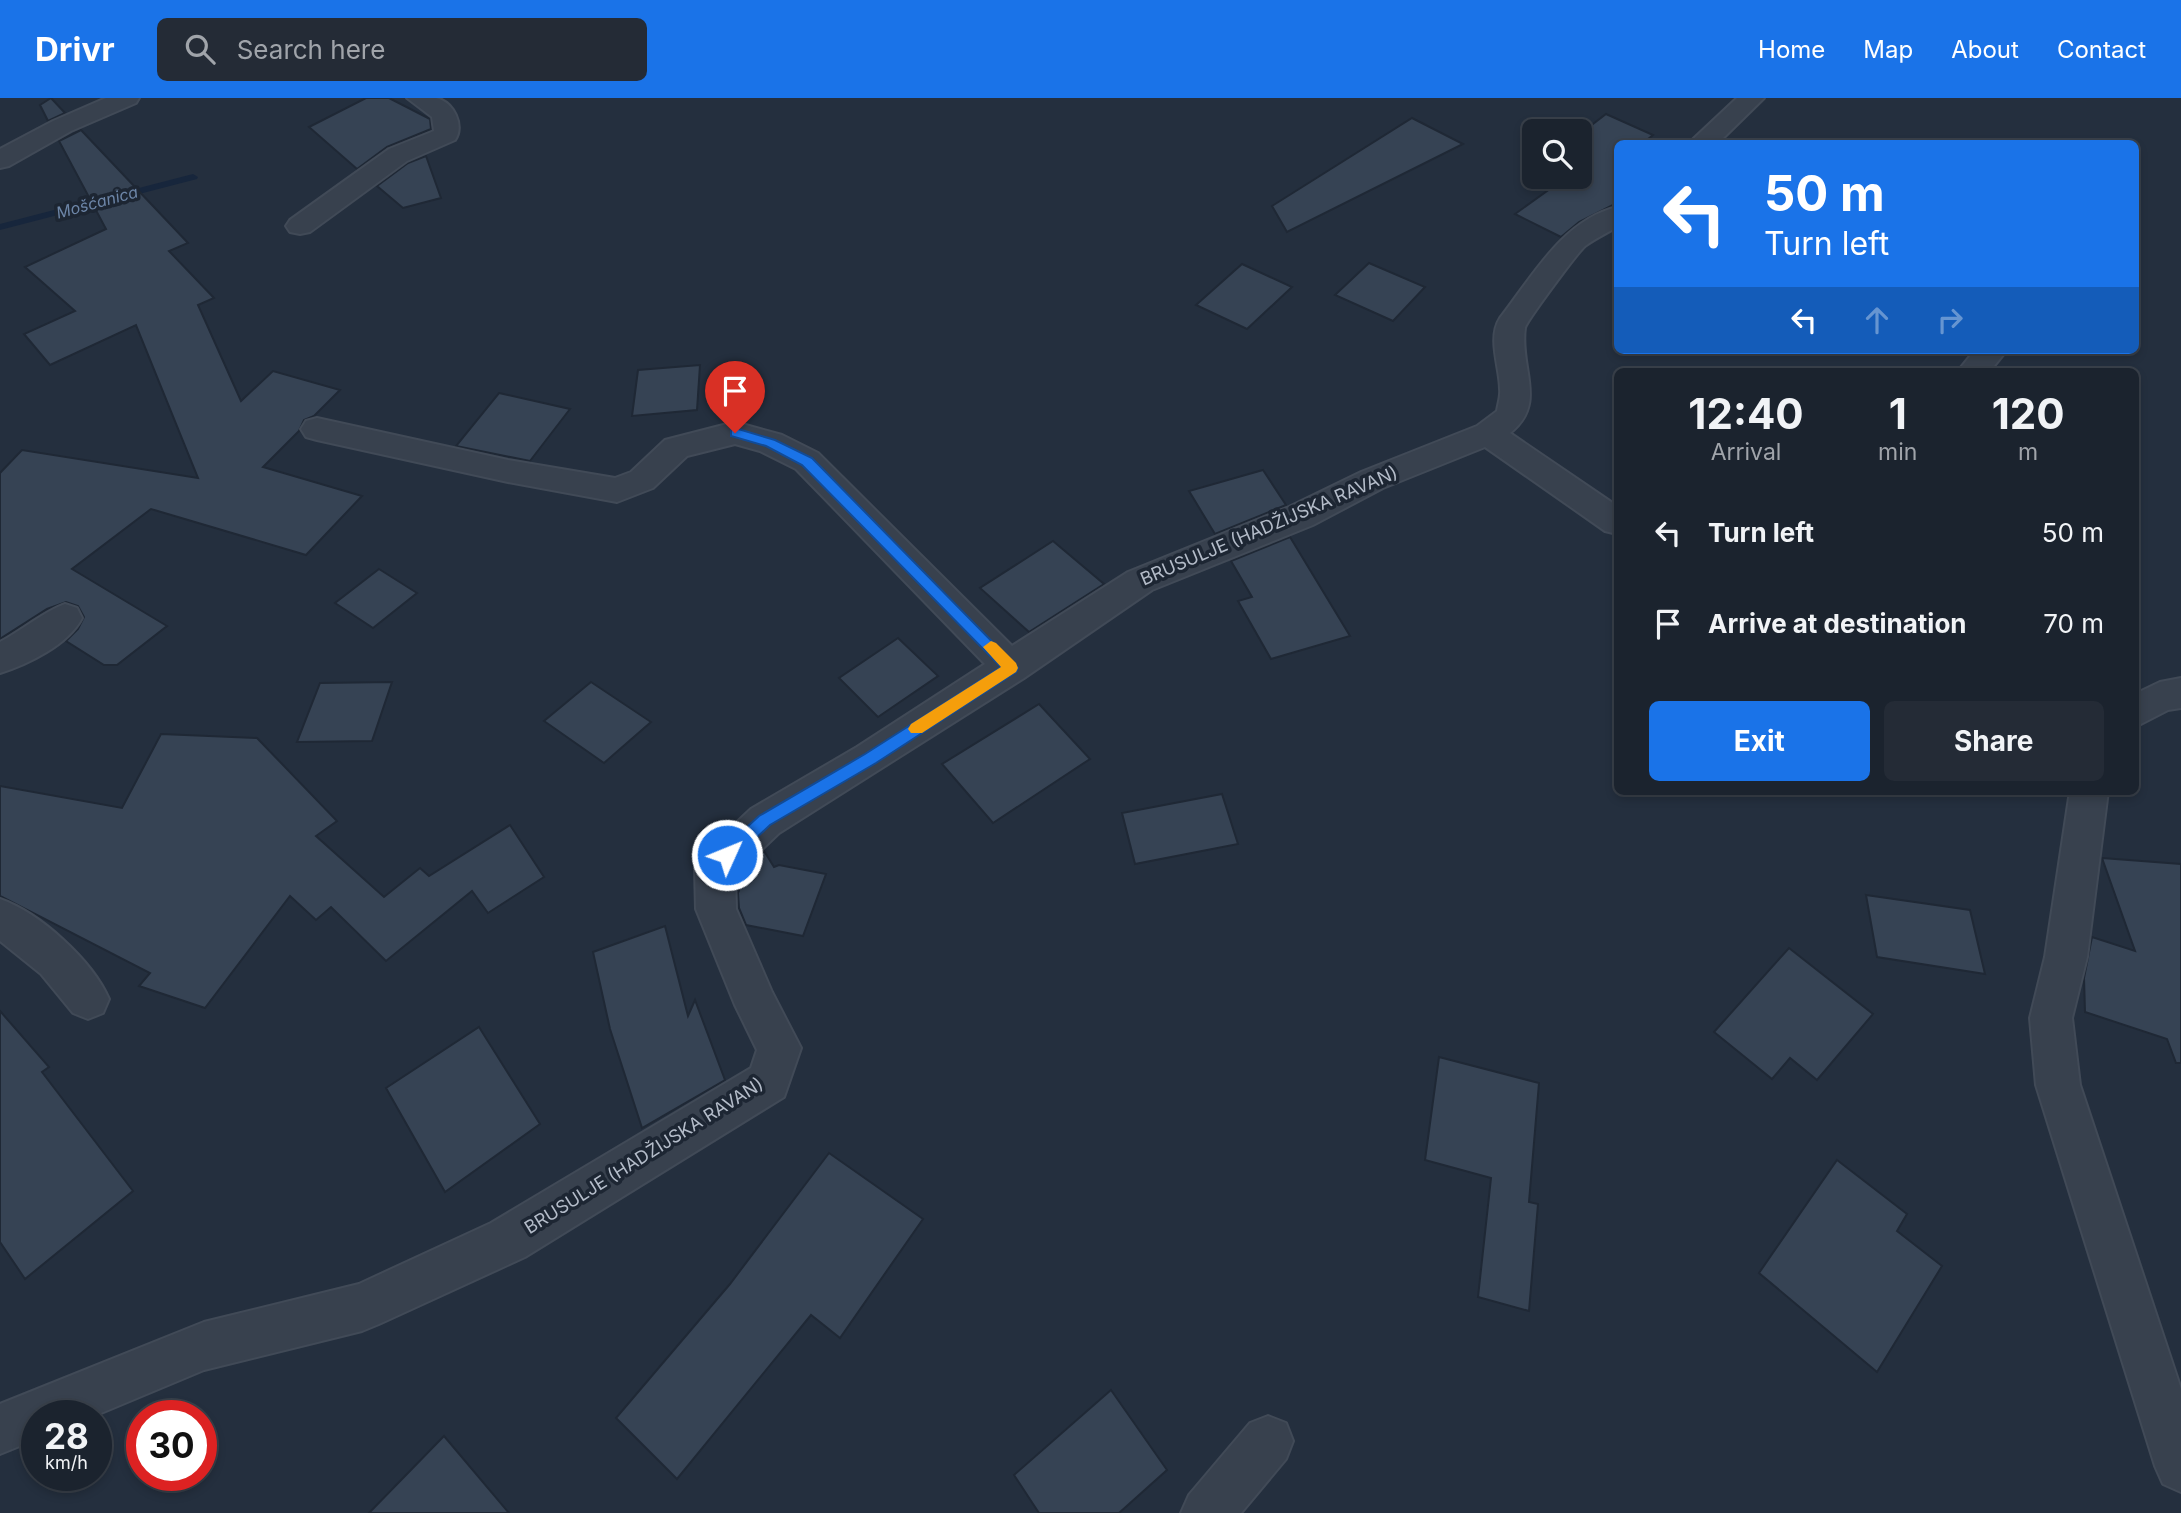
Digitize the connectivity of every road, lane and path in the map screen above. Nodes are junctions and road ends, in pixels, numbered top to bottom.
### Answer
1 (127, 98) edge
2 (419, 98) edge
3 (1752, 98) edge
4 (1705, 140) edge
5 (0, 160) edge
6 (1614, 217) edge
7 (300, 226) dead end
8 (1988, 354) edge
9 (1976, 368) edge
10 (317, 429) dead end
11 (1488, 434) junction
12 (1614, 520) edge
13 (65, 618) dead end
14 (0, 659) edge
15 (1011, 668) junction
16 (2181, 694) edge
17 (2139, 710) edge
18 (2088, 795) edge
19 (0, 917) edge
20 (88, 999) dead end
21 (0, 1429) edge
22 (1268, 1441) dead end
23 (2181, 1466) edge
24 (1207, 1513) edge

1 - 5 street
2 - 7 street
3 - 4 street
6 - 11 street, BRUSULJE (HADŽIJSKA RAVAN)
8 - 9 street
10 - 15 street
11 - 12 street
11 - 15 street, BRUSULJE (HADŽIJSKA RAVAN)
13 - 14 street
15 - 21 street, BRUSULJE (HADŽIJSKA RAVAN)
16 - 17 street
18 - 23 street
19 - 20 street
22 - 24 street

